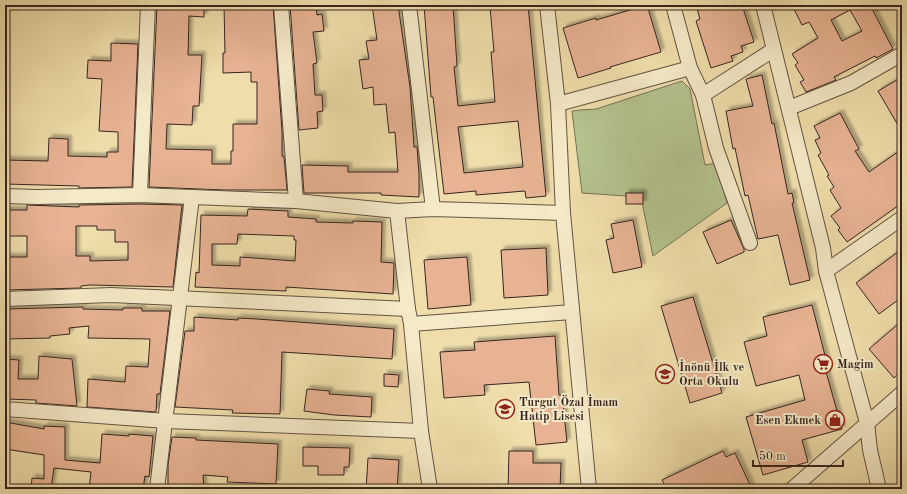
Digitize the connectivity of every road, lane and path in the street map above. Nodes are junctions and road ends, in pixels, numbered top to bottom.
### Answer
1 (148, 5) edge
2 (281, 5) edge
3 (409, 5) edge
4 (547, 5) edge
5 (673, 5) edge
6 (763, 5) edge
7 (773, 50) junction
8 (902, 54) edge
9 (690, 68) junction
10 (703, 95) junction
11 (558, 104) junction
12 (788, 108) junction
13 (140, 195) junction
14 (5, 196) edge
15 (192, 197) junction
16 (296, 201) junction
17 (433, 209) junction
18 (397, 211) junction
19 (563, 213) junction
20 (902, 218) edge
21 (750, 243) dead end
22 (826, 271) junction
23 (179, 298) junction
24 (5, 299) edge
25 (408, 309) junction
26 (572, 312) junction
27 (412, 324) junction
28 (902, 393) edge
29 (5, 409) edge
30 (166, 421) junction
31 (867, 422) junction
32 (421, 431) junction
33 (156, 489) edge
34 (430, 489) edge
35 (589, 489) edge
36 (792, 489) edge
37 (879, 489) edge

1 - 13 street
2 - 16 street
3 - 17 street
4 - 11 street
5 - 9 street
6 - 7 street
7 - 10 street
7 - 12 street
8 - 12 street
9 - 10 street
9 - 11 street
10 - 21 street
11 - 19 street
12 - 22 street
13 - 14 street
13 - 15 street
15 - 16 street
15 - 23 street
16 - 18 street
17 - 18 street
17 - 19 street
18 - 25 street
19 - 26 street
20 - 22 street
22 - 31 street
23 - 24 street
23 - 25 street
23 - 30 street
25 - 27 street
26 - 27 street
26 - 35 street
27 - 32 street
28 - 31 street
29 - 30 street
30 - 32 street
30 - 33 street
31 - 36 street
31 - 37 street
32 - 34 street

